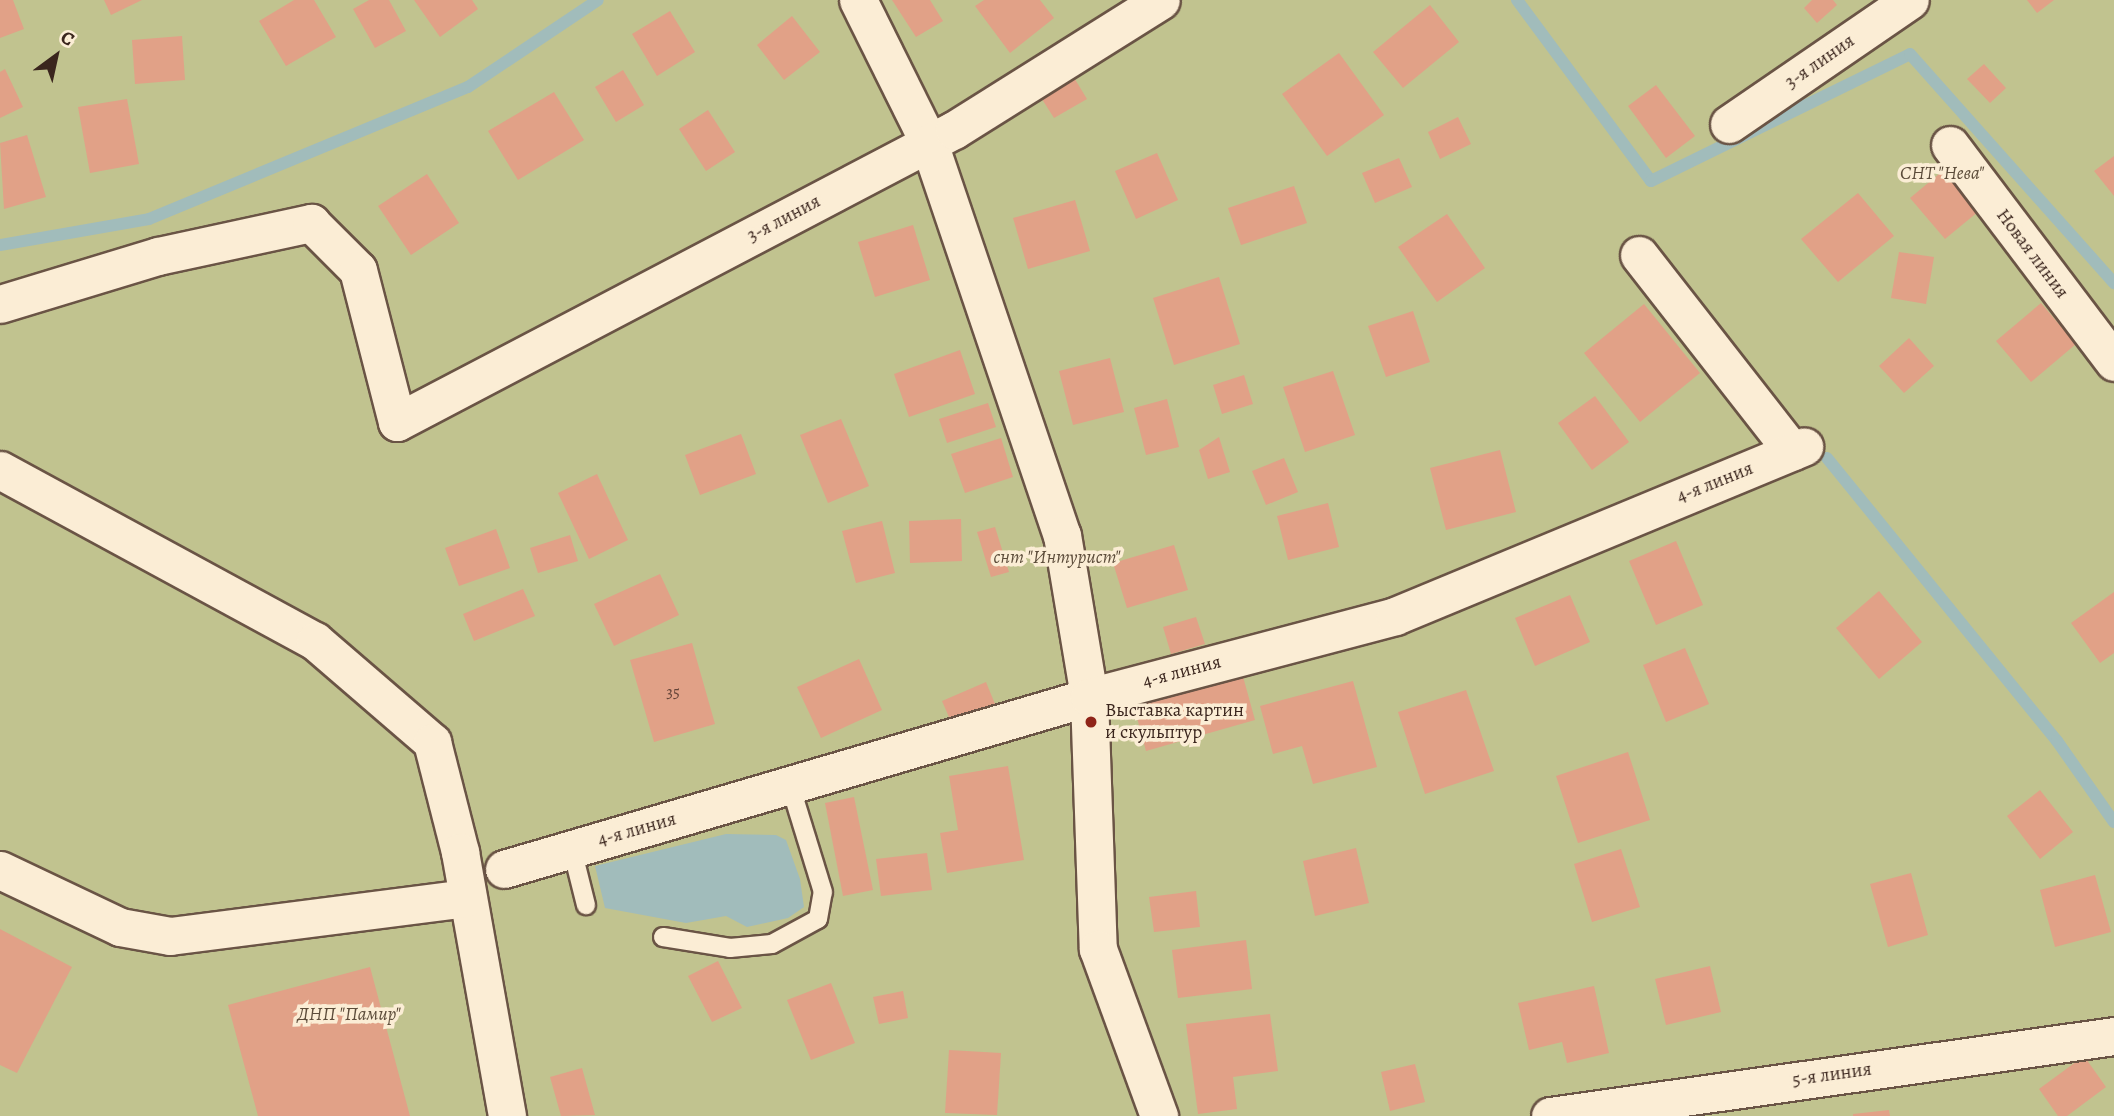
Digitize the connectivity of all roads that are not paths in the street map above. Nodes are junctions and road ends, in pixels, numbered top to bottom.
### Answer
1 (858, 0) edge
2 (1161, 0) edge
3 (1910, 0) edge
4 (1730, 124) dead end
5 (929, 143) junction
6 (1950, 145) dead end
7 (1639, 255) dead end
8 (0, 304) edge
9 (2114, 362) edge
10 (0, 470) edge
11 (1089, 697) junction
12 (790, 785) junction
13 (572, 849) junction
14 (504, 869) dead end
15 (0, 870) edge
16 (467, 898) junction
17 (586, 905) dead end
18 (663, 937) dead end
19 (2114, 1036) edge
20 (507, 1116) edge
21 (1159, 1116) edge
22 (1550, 1116) edge

1 - 5 street
2 - 5 street, 3-я линия
3 - 4 street, 3-я линия
5 - 8 street, 3-я линия
5 - 11 street
6 - 9 street, Новая линия
7 - 11 street, 4-я линия
10 - 16 street
11 - 12 street, 4-я линия
11 - 21 street
12 - 13 street, 4-я линия
12 - 18 lane
13 - 14 street, 4-я линия
13 - 17 lane
15 - 16 street
16 - 20 street
19 - 22 street, 5-я линия

